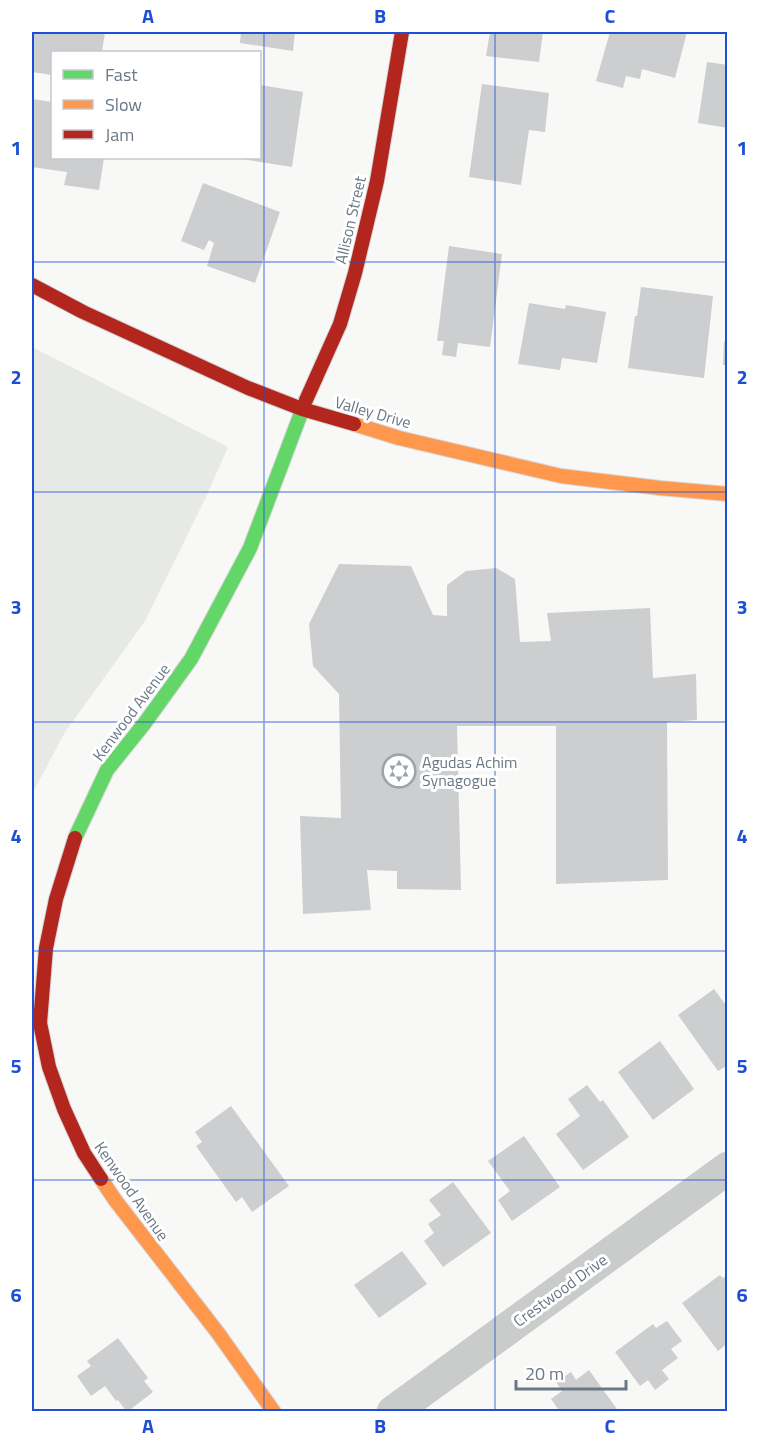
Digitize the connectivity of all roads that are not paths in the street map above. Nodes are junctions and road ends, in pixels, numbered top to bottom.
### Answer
1 (402, 32) edge
2 (32, 285) edge
3 (302, 409) junction
4 (728, 494) edge
5 (728, 1168) edge
6 (274, 1412) edge
7 (393, 1412) edge

1 - 3 street, Allison Street
2 - 3 street, Valley Drive
3 - 4 street, Valley Drive
3 - 6 street, Kenwood Avenue
5 - 7 street, Crestwood Drive

